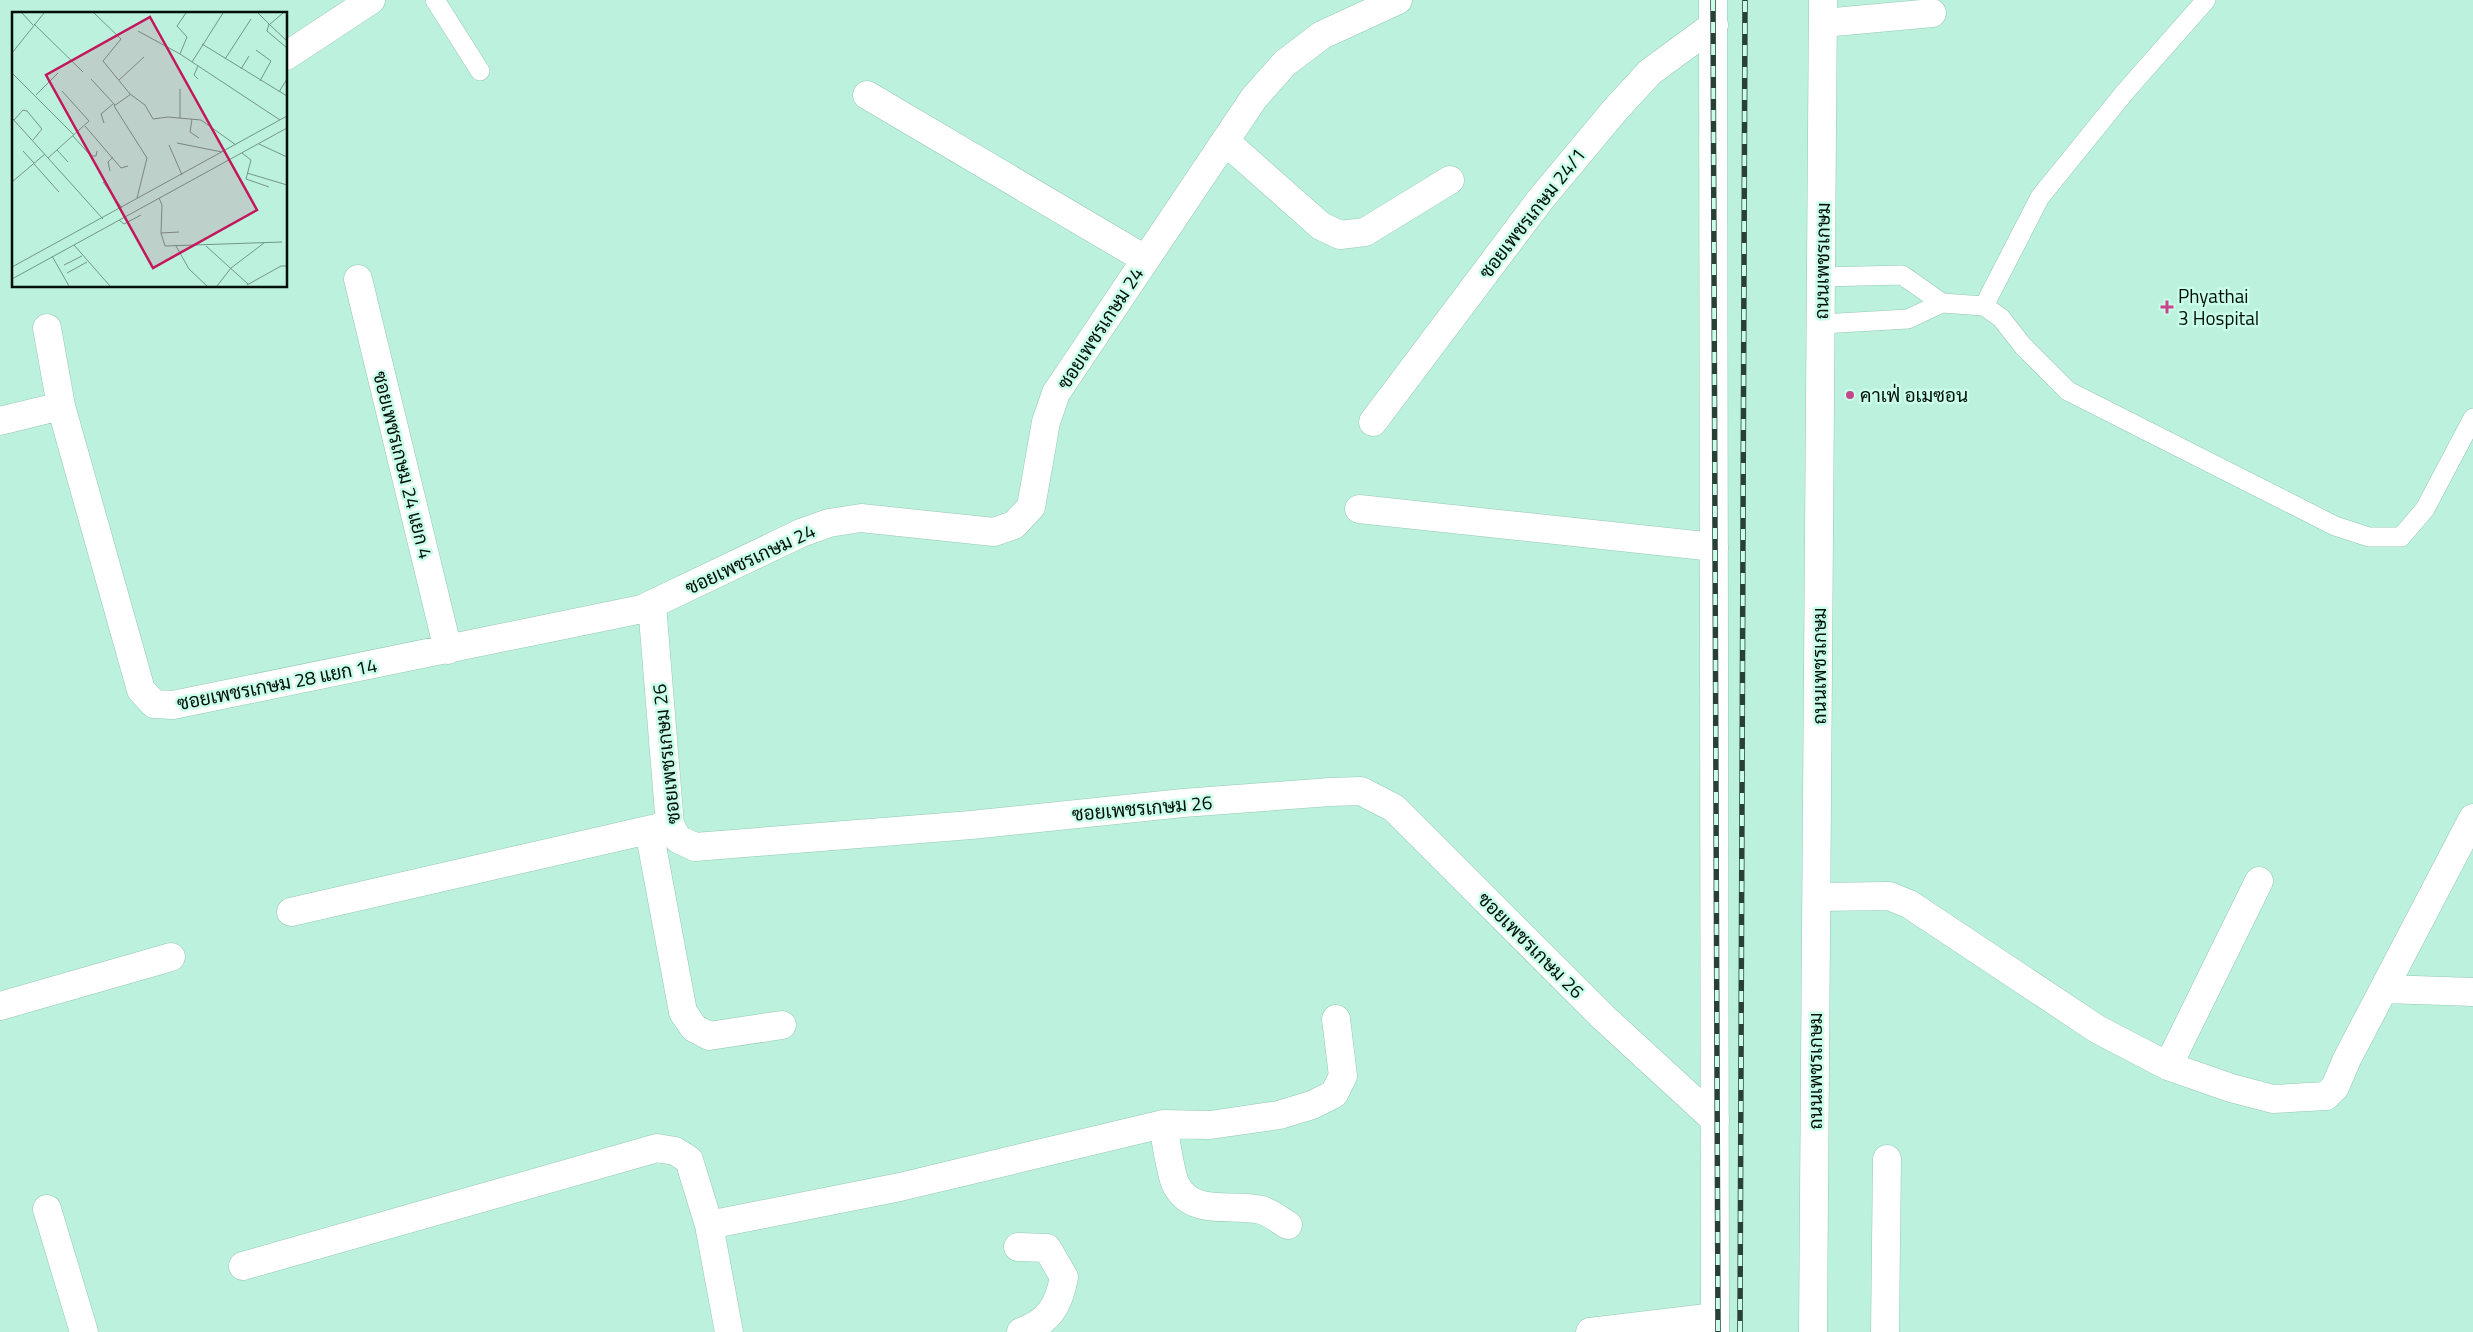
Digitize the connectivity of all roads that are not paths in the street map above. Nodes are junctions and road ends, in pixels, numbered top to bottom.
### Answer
1 (371, 0) edge
2 (435, 0) edge
3 (1398, 0) edge
4 (2206, 0) edge
5 (1823, 12) edge
6 (1714, 13) edge
7 (1932, 13) dead end
8 (288, 55) edge
9 (480, 71) dead end
10 (867, 95) dead end
11 (1225, 141) junction
12 (1450, 180) dead end
13 (1145, 260) junction
14 (1822, 277) junction
15 (358, 279) dead end
16 (1942, 303) junction
17 (1984, 306) junction
18 (1822, 324) junction
19 (47, 328) dead end
20 (61, 406) junction
21 (2473, 418) edge
22 (0, 421) edge
23 (1372, 422) dead end
24 (1359, 509) dead end
25 (1714, 547) junction
26 (652, 605) junction
27 (448, 650) junction
28 (2473, 818) edge
29 (659, 828) junction
30 (2259, 881) dead end
31 (1817, 897) junction
32 (291, 912) dead end
33 (171, 957) dead end
34 (2385, 989) junction
35 (2473, 992) edge
36 (0, 1006) edge
37 (1336, 1019) dead end
38 (782, 1025) dead end
39 (2168, 1066) junction
40 (1716, 1120) junction
41 (1163, 1124) junction
42 (1887, 1159) dead end
43 (47, 1209) dead end
44 (709, 1225) junction
45 (1288, 1225) dead end
46 (1018, 1247) dead end
47 (243, 1266) dead end
48 (1715, 1325) edge
49 (84, 1332) edge
50 (730, 1332) edge
51 (1021, 1332) edge
52 (1590, 1332) edge
53 (1813, 1332) edge
54 (1885, 1332) edge

1 - 8 street
2 - 9 lane
3 - 11 street, ซอยเพชรเกษม 24
4 - 17 lane
5 - 7 street
5 - 14 street, ถนนเพชรเกษม
6 - 23 street, ซอยเพชรเกษม 24/1
6 - 25 street
10 - 13 street
11 - 12 street
11 - 13 street, ซอยเพชรเกษม 24
13 - 26 street, ซอยเพชรเกษม 24
14 - 16 lane
14 - 18 street, ถนนเพชรเกษม
15 - 27 street, ซอยเพชรเกษม 24 แยก 4
16 - 17 lane
16 - 18 lane
17 - 21 lane
18 - 31 street, ถนนเพชรเกษม
19 - 20 street, ซอยเพชรเกษม 28 แยก 14
20 - 22 street
20 - 27 street, ซอยเพชรเกษม 28 แยก 14
24 - 25 street
25 - 40 street
26 - 27 street, ซอยเพชรเกษม 28 แยก 14
26 - 29 street, ซอยเพชรเกษม 26
28 - 34 street
29 - 32 street
29 - 38 street
29 - 40 street, ซอยเพชรเกษม 26
30 - 39 street
31 - 39 street
31 - 53 street, ถนนเพชรเกษม
33 - 36 street
34 - 35 street
34 - 39 street
37 - 41 street
40 - 48 street
41 - 44 street
41 - 45 street
42 - 54 street
43 - 49 street
44 - 47 street
44 - 50 street
46 - 51 street
48 - 52 street

